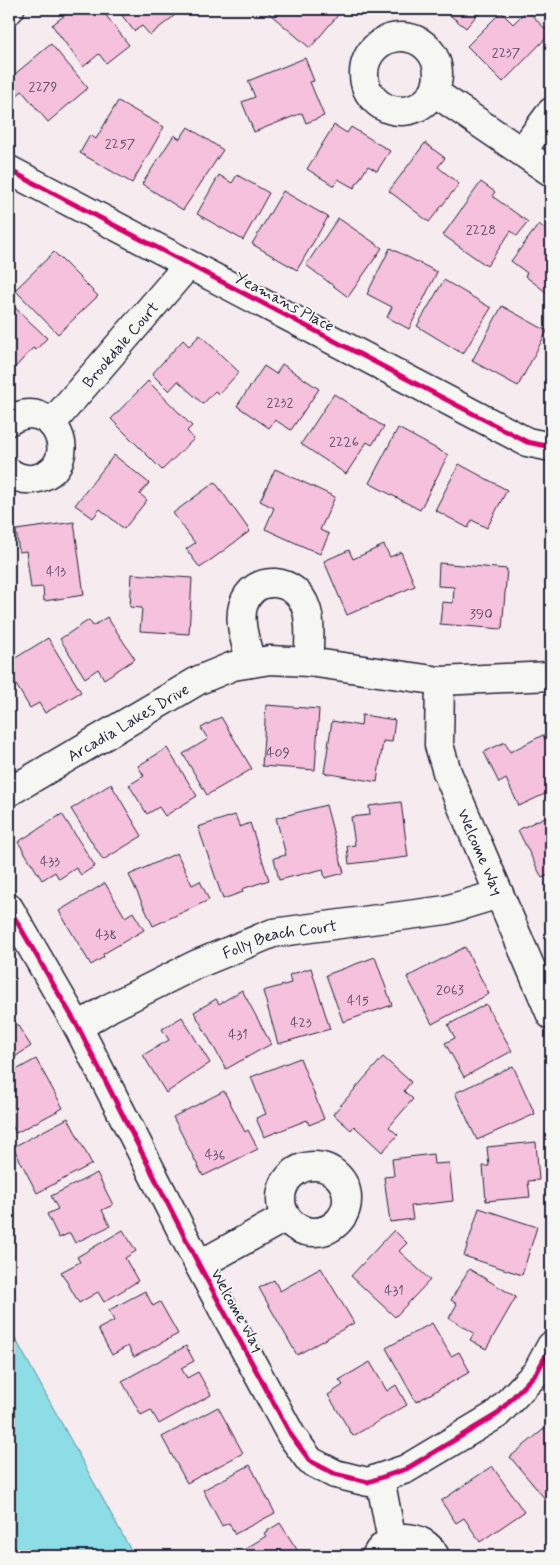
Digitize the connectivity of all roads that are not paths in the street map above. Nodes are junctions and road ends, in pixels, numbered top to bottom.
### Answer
1 (434, 92) dead end
2 (551, 112) edge
3 (522, 151) junction
4 (9, 170) edge
5 (551, 172) edge
6 (188, 265) junction
7 (9, 421) edge
8 (52, 423) junction
9 (551, 447) edge
10 (9, 472) edge
11 (309, 662) junction
12 (251, 663) junction
13 (551, 676) edge
14 (440, 681) junction
15 (9, 792) edge
16 (498, 894) junction
17 (9, 908) edge
18 (551, 1015) edge
19 (78, 1027) junction
20 (286, 1217) dead end
21 (198, 1264) junction
22 (551, 1346) edge
23 (380, 1478) junction
24 (384, 1548) edge
25 (435, 1556) edge

1 - 3 street
2 - 3 street
3 - 5 street
4 - 6 street, Yeamans Place
6 - 8 street, Brookdale Court
6 - 9 street, Yeamans Place
7 - 8 street
8 - 10 street
11 - 12 street, Arcadia Lakes Drive
11 - 12 street
11 - 14 street, Arcadia Lakes Drive
12 - 15 street, Arcadia Lakes Drive
13 - 14 street, Arcadia Lakes Drive
14 - 16 street, Welcome Way
16 - 18 street, Welcome Way
16 - 19 street, Folly Beach Court
17 - 19 street, Welcome Way
19 - 21 street, Welcome Way
20 - 21 street
21 - 23 street, Welcome Way
22 - 23 street, Welcome Way
23 - 24 street
24 - 25 street

